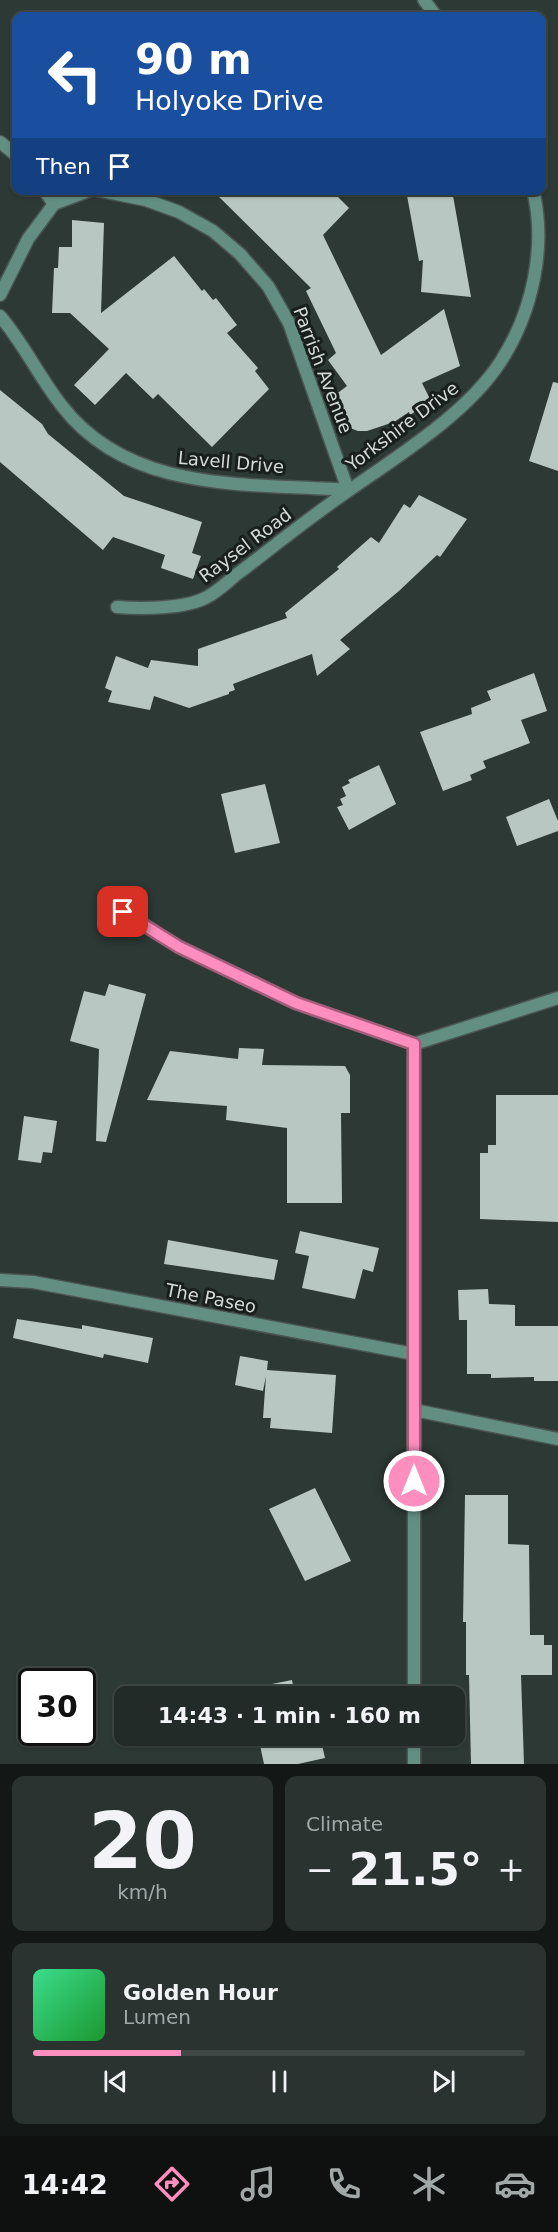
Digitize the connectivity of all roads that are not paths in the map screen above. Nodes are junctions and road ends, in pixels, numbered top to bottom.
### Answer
1 (0, 142) edge
2 (12, 152) edge
3 (48, 195) edge
4 (78, 195) edge
5 (122, 195) edge
6 (533, 195) edge
7 (54, 204) junction
8 (0, 296) edge
9 (0, 316) edge
10 (348, 490) junction
11 (117, 607) dead end
12 (123, 912) dead end
13 (558, 998) edge
14 (414, 1044) junction
15 (0, 1280) edge
16 (414, 1354) junction
17 (414, 1410) junction
18 (558, 1439) edge
19 (414, 1686) edge
20 (414, 1746) edge
21 (414, 1764) edge

1 - 2 street
3 - 7 street
4 - 7 street
5 - 10 street, Parrish Avenue
6 - 10 street, Yorkshire Drive
7 - 8 street
9 - 10 street, Lavell Drive
10 - 11 street, Raysel Road
12 - 14 street
13 - 14 street
14 - 16 street
15 - 16 street, The Paseo
16 - 17 street
17 - 18 street
17 - 19 street
20 - 21 street

